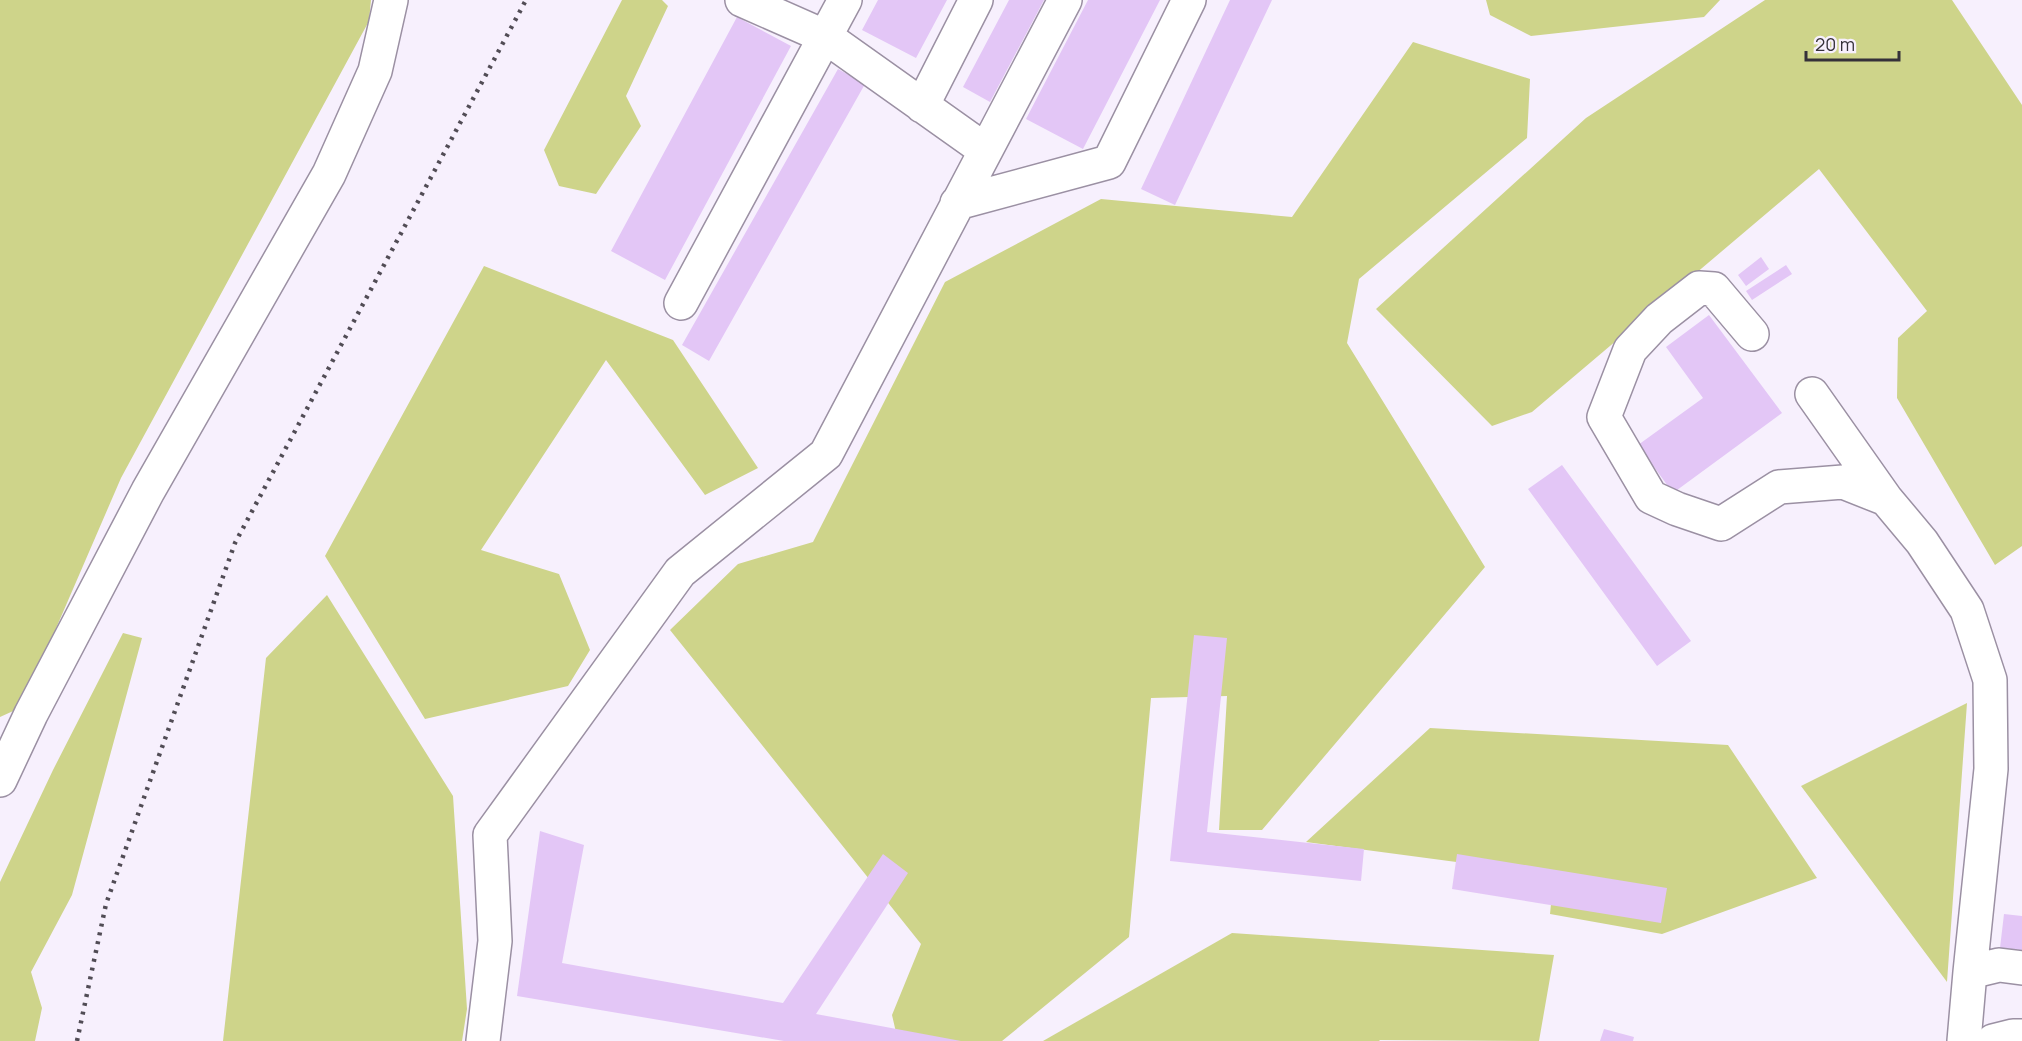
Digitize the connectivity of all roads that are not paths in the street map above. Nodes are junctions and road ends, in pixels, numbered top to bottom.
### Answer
1 (391, 0) edge
2 (742, 0) edge
3 (845, 0) edge
4 (976, 0) edge
5 (1065, 0) edge
6 (1189, 0) edge
7 (826, 37) junction
8 (922, 106) junction
9 (985, 150) junction
10 (957, 203) junction
11 (681, 303) dead end
12 (1752, 334) dead end
13 (1812, 394) dead end
14 (1886, 499) junction
15 (0, 780) edge
16 (2022, 968) edge
17 (1970, 972) junction
18 (2022, 1036) edge
19 (483, 1041) edge
20 (1965, 1041) edge
21 (1993, 1041) edge

1 - 15 street
2 - 7 street
3 - 7 street
4 - 8 street
5 - 9 street
6 - 10 street
7 - 8 street
7 - 11 street
8 - 9 street
9 - 10 street
10 - 19 street
12 - 14 street
13 - 14 street
14 - 17 street
16 - 17 street
17 - 20 street
18 - 21 street

